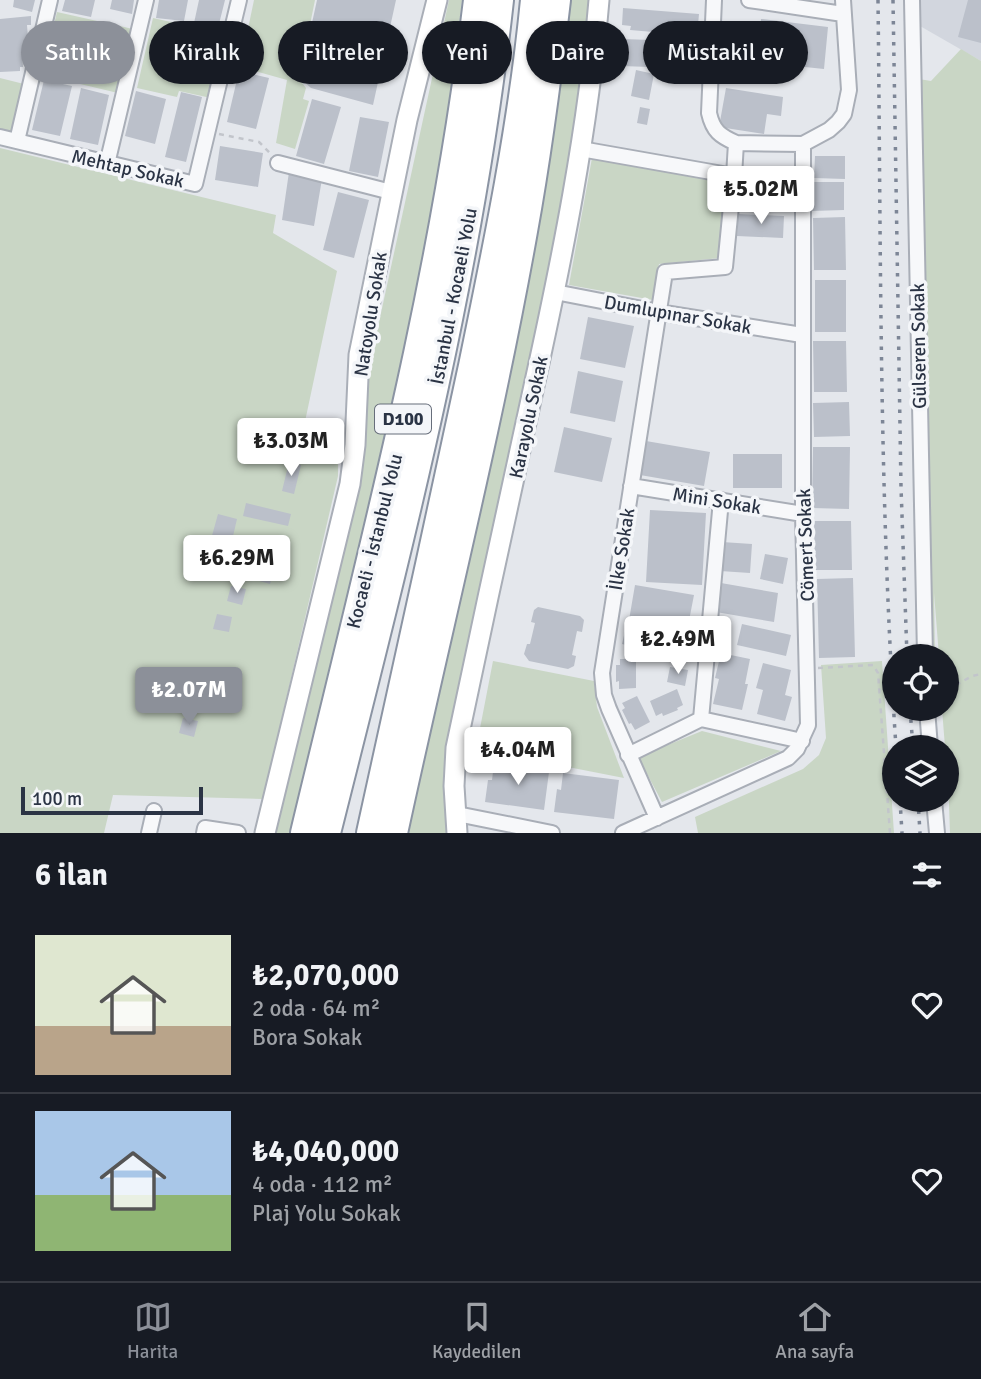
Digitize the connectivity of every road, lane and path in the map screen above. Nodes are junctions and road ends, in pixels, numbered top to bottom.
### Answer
1 (50, 0) edge
2 (146, 0) edge
3 (239, 0) edge
4 (437, 0) edge
5 (477, 0) edge
6 (500, 0) edge
7 (534, 0) edge
8 (558, 0) edge
9 (599, 0) edge
10 (714, 0) edge
11 (749, 0) edge
12 (912, 0) edge
13 (843, 7) edge
14 (209, 132) junction
15 (0, 137) edge
16 (17, 141) junction
17 (736, 143) junction
18 (803, 145) junction
19 (581, 149) junction
20 (278, 163) joint
21 (107, 164) junction
22 (734, 176) junction
23 (391, 192) junction
24 (555, 292) junction
25 (658, 312) junction
26 (802, 335) junction
27 (631, 486) junction
28 (721, 500) junction
29 (803, 514) junction
30 (925, 644) edge
31 (808, 668) junction
32 (981, 674) edge
33 (959, 683) edge
34 (701, 719) junction
35 (802, 741) junction
36 (628, 755) junction
37 (153, 811) dead end
38 (935, 812) edge
39 (657, 818) junction
40 (457, 823) edge
41 (149, 833) edge
42 (204, 833) edge
43 (238, 833) edge
44 (265, 833) edge
45 (304, 833) edge
46 (327, 833) edge
47 (370, 833) edge
48 (394, 833) edge
49 (552, 833) edge
50 (623, 833) edge
51 (890, 833) edge
52 (937, 833) edge

1 - 16 street
2 - 21 street
3 - 14 street, Mehtap Sokak
4 - 23 main road, Natoyolu Sokak
5 - 45 highway, Kocaeli - İstanbul Yolu / D100
6 - 46 highway, İstanbul - Kocaeli Yolu / D100
7 - 47 highway
8 - 48 highway
9 - 19 main road, Karayolu Sokak
10 - 17 street
11 - 13 street
12 - 30 street, Gülseren Sokak
13 - 18 street
14 - 20 path
14 - 21 street, Mehtap Sokak
15 - 16 street, Mehtap Sokak
16 - 21 street, Mehtap Sokak
17 - 18 street
17 - 22 street
18 - 26 street, Cömert Sokak
19 - 22 street
19 - 24 main road, Karayolu Sokak
20 - 23 street
22 - 25 street, İlke Sokak
23 - 44 main road, Natoyolu Sokak
24 - 25 street, Dumlupınar Sokak
24 - 40 main road, Karayolu Sokak
25 - 26 street, Dumlupınar Sokak
25 - 27 street, İlke Sokak
26 - 29 street, Cömert Sokak
27 - 28 street, Mini Sokak
27 - 36 street, İlke Sokak
28 - 29 street, Mini Sokak
28 - 34 street
29 - 31 street, Cömert Sokak
31 - 35 street, Cömert Sokak
31 - 51 path
32 - 33 path
34 - 35 street
34 - 36 street
35 - 39 street
36 - 39 street, İlke Sokak
37 - 41 street
38 - 52 street
39 - 50 street
40 - 49 street
42 - 43 street

